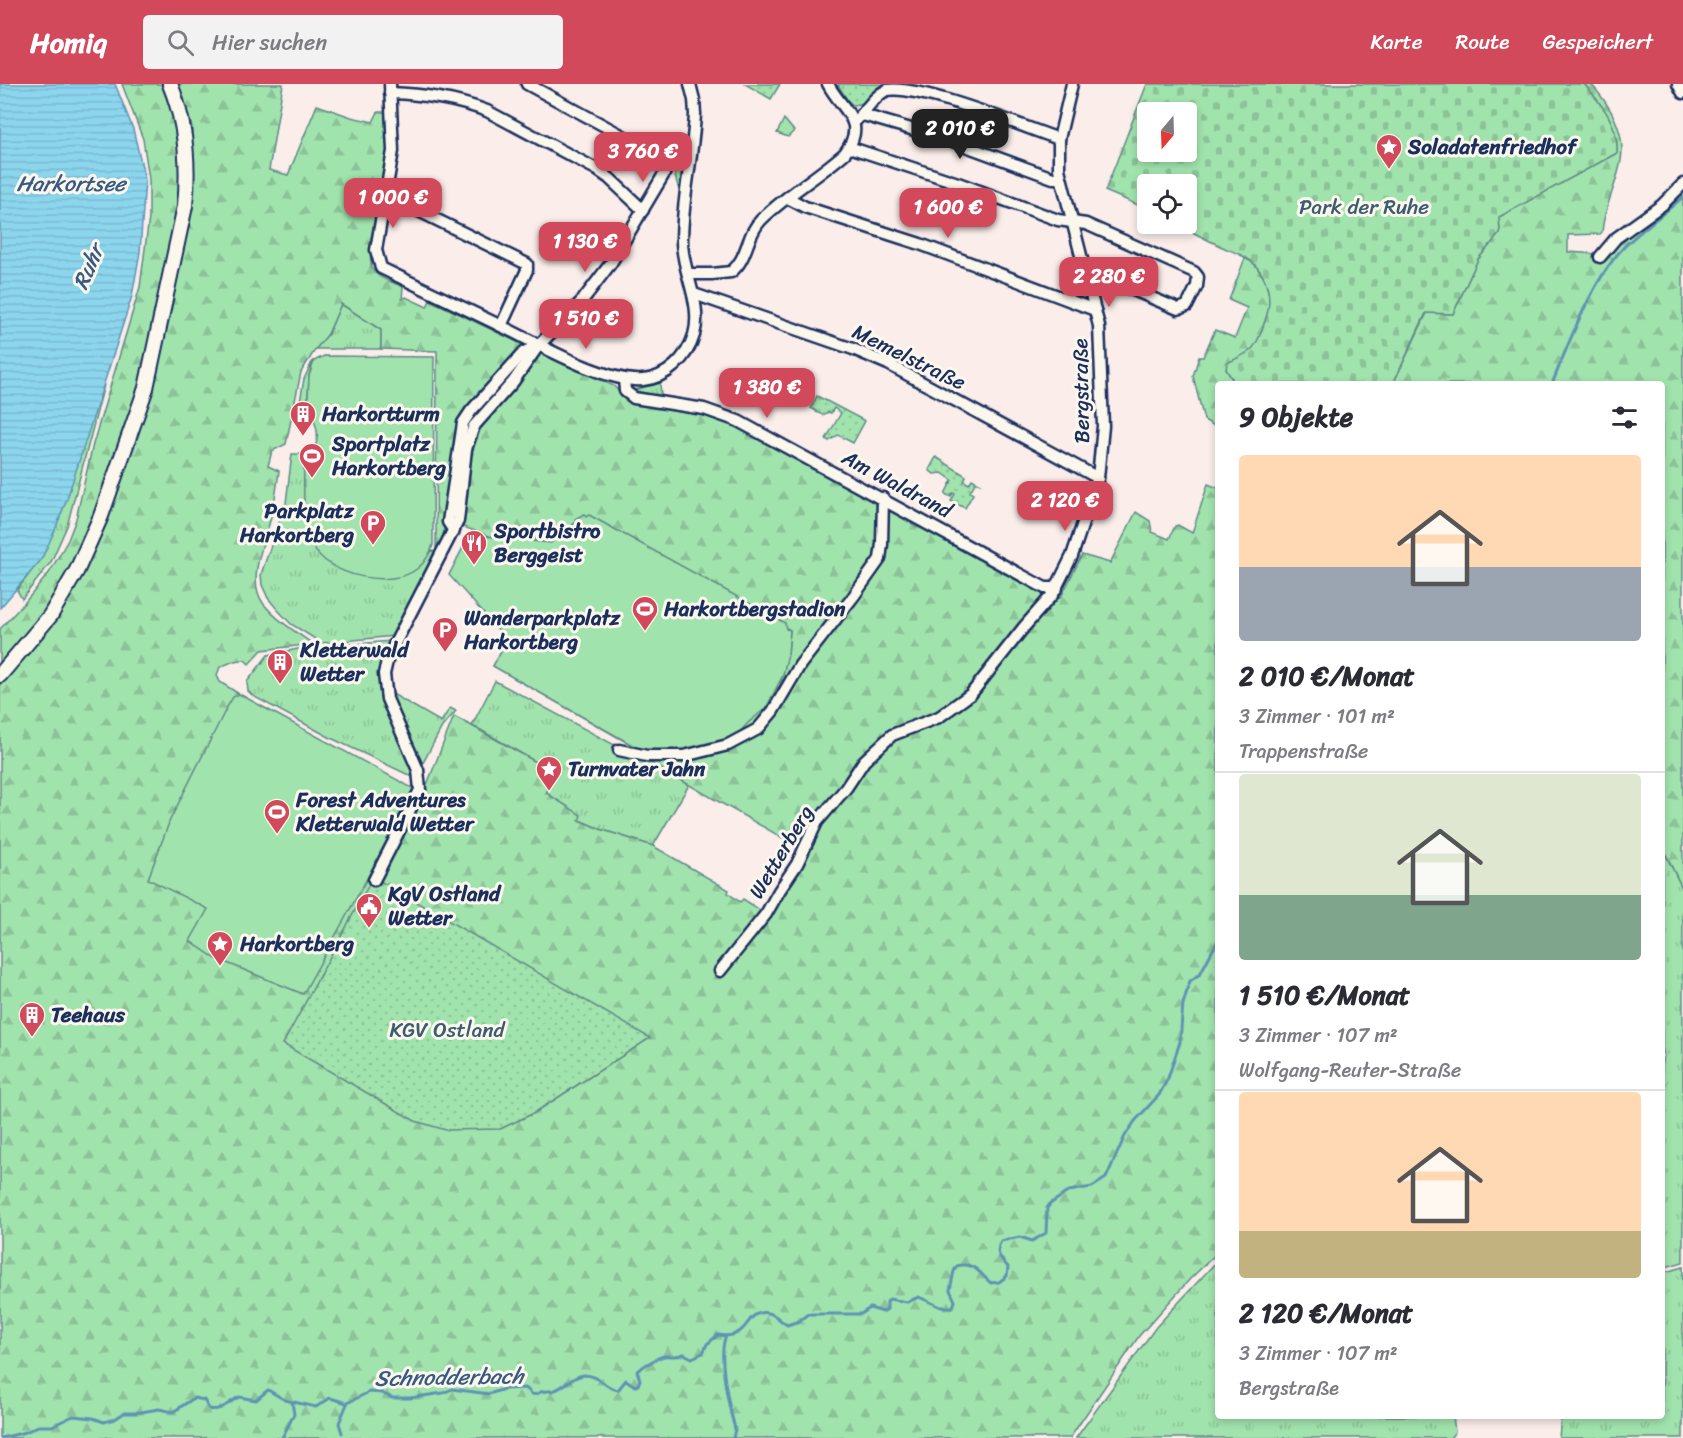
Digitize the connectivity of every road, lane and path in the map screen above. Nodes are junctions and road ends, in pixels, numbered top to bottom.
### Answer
1 (171, 84) edge
2 (527, 84) edge
3 (690, 84) edge
4 (828, 84) edge
5 (1072, 84) edge
6 (1678, 84) edge
7 (390, 88) edge
8 (1683, 93) edge
9 (863, 115) junction
10 (854, 122) junction
11 (1059, 139) junction
12 (849, 147) junction
13 (1060, 178) junction
14 (1683, 184) edge
15 (384, 194) junction
16 (788, 198) junction
17 (643, 210) junction
18 (1071, 223) junction
19 (1600, 257) dead end
20 (1084, 269) junction
21 (688, 274) junction
22 (693, 294) junction
23 (1095, 310) junction
24 (501, 326) junction
25 (540, 345) junction
26 (624, 379) junction
27 (1098, 478) junction
28 (883, 498) junction
29 (1057, 588) junction
30 (0, 675) edge
31 (619, 750) dead end
32 (374, 880) dead end
33 (720, 970) dead end

1 - 30 main road
2 - 17 street
3 - 21 street
4 - 10 street
5 - 11 street, Bergstraße
6 - 8 street
7 - 15 street
7 - 17 street
9 - 10 street
9 - 11 street
9 - 13 street
10 - 12 street
11 - 13 street, Bergstraße
12 - 16 street
12 - 18 street
13 - 18 street, Bergstraße
14 - 19 street
15 - 24 street
15 - 24 street
16 - 21 street
16 - 23 street
17 - 25 street
18 - 20 street, Bergstraße
18 - 20 street
20 - 23 street, Bergstraße
21 - 22 street
22 - 26 street
22 - 27 street, Memelstraße
23 - 27 street, Bergstraße
24 - 25 street
25 - 26 street
25 - 32 street
26 - 28 street, Am Waldrand
27 - 29 street, Bergstraße
28 - 29 street, Am Waldrand
28 - 31 street
29 - 33 street, Wetterberg

